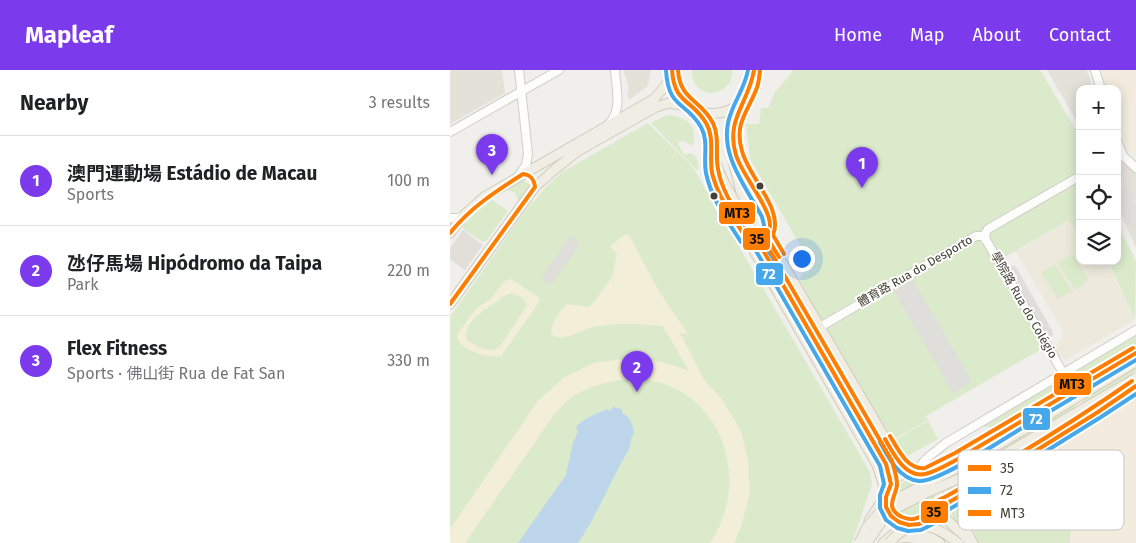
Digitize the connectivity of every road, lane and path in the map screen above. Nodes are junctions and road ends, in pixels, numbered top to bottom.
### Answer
1 (519, 70) edge
2 (559, 70) edge
3 (614, 70) edge
4 (672, 70) edge
5 (1095, 70) edge
6 (754, 71) edge
7 (1100, 85) edge
8 (521, 92) junction
9 (747, 96) junction
10 (617, 97) junction
11 (690, 107) junction
12 (639, 108) junction
13 (605, 128) junction
14 (450, 132) edge
15 (712, 142) junction
16 (1121, 151) edge
17 (528, 152) junction
18 (1121, 153) edge
19 (547, 160) junction
20 (1136, 160) edge
21 (1136, 168) edge
22 (519, 176) junction
23 (1076, 178) edge
24 (535, 187) junction
25 (465, 214) junction
26 (450, 218) edge
27 (450, 233) edge
28 (746, 238) junction
29 (756, 238) junction
30 (986, 240) junction
31 (462, 287) junction
32 (450, 291) edge
33 (450, 304) edge
34 (820, 327) junction
35 (1136, 330) edge
36 (812, 336) junction
37 (1136, 353) edge
38 (1136, 362) edge
39 (1063, 373) junction
40 (1136, 378) edge
41 (1083, 385) junction
42 (1136, 386) edge
43 (973, 450) edge
44 (990, 450) edge
45 (1012, 450) edge
46 (1037, 450) edge
47 (958, 459) edge
48 (958, 468) edge
49 (918, 474) junction
50 (958, 479) edge
51 (891, 484) junction
52 (886, 494) junction
53 (958, 498) edge
54 (937, 510) junction
55 (910, 527) junction
56 (967, 530) edge
57 (959, 538) edge
58 (858, 543) edge
59 (867, 543) edge
60 (882, 543) edge
61 (888, 543) edge
62 (928, 543) edge
63 (940, 543) edge
64 (945, 543) edge
65 (972, 543) edge

1 - 8 street
2 - 8 street
3 - 10 street
4 - 11 main road
4 - 12 main road
5 - 7 street
6 - 9 main road
8 - 14 street
8 - 17 street
9 - 11 main road
9 - 34 main road
10 - 12 street
10 - 13 street
11 - 15 main road
11 - 24 main road
12 - 13 main road
13 - 19 main road
15 - 28 main road
15 - 29 main road
16 - 20 street
17 - 19 street
17 - 22 street
18 - 21 street
19 - 22 main road
22 - 24 main road
22 - 25 main road
23 - 30 street, 體育路 Rua do Desporto
24 - 31 main road
25 - 26 street
25 - 27 main road
28 - 29 main road
28 - 52 main road
29 - 36 main road
30 - 34 street, 體育路 Rua do Desporto
30 - 39 street, 學院路 Rua do Colégio
31 - 32 main road
31 - 33 main road
34 - 36 main road
34 - 49 main road
35 - 39 street
36 - 51 main road
37 - 41 main road
38 - 44 main road, bridge
39 - 41 street, 學院路 Rua do Colégio
39 - 49 street
40 - 45 main road, bridge
41 - 43 main road
42 - 46 main road
47 - 49 main road
48 - 58 main road, bridge
49 - 51 main road
49 - 54 main road
50 - 59 main road, bridge
51 - 52 main road
52 - 55 main road
52 - 58 main road
53 - 54 main road
54 - 55 main road
54 - 57 main road
55 - 60 main road
55 - 63 main road
56 - 65 main road
57 - 61 main road, bridge
57 - 64 main road
57 - 65 main road
61 - 62 main road

